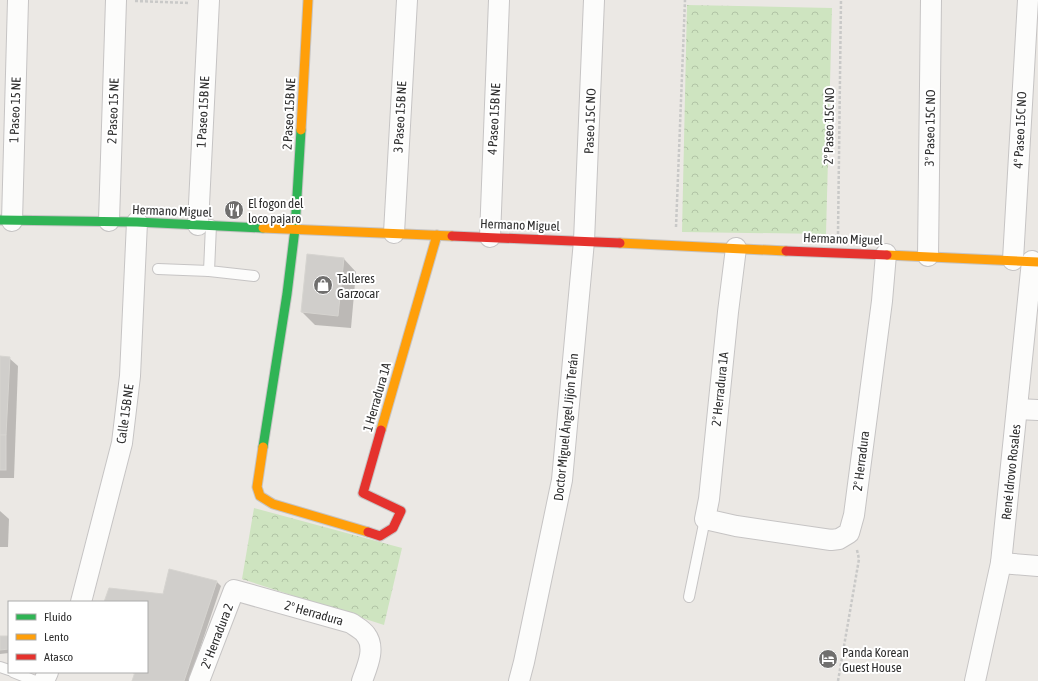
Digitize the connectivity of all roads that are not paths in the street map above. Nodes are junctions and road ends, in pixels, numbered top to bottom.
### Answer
1 (18, 0) edge
2 (116, 0) edge
3 (308, 0) edge
4 (407, 0) edge
5 (499, 0) edge
6 (594, 0) edge
7 (931, 0) edge
8 (1028, 0) edge
9 (208, 2) edge
10 (6, 221) edge
11 (110, 221) junction
12 (137, 222) junction
13 (205, 225) junction
14 (295, 229) junction
15 (394, 233) junction
16 (437, 235) junction
17 (490, 237) junction
18 (584, 241) junction
19 (736, 248) junction
20 (886, 254) junction
21 (928, 256) junction
22 (1028, 261) edge
23 (158, 269) dead end
24 (209, 271) junction
25 (254, 276) dead end
26 (1017, 409) junction
27 (1038, 410) edge
28 (711, 520) junction
29 (1001, 563) junction
30 (1038, 566) edge
31 (234, 590) joint
32 (689, 597) dead end
33 (81, 601) edge
34 (15, 673) edge
35 (35, 681) edge
36 (199, 681) edge
37 (362, 681) edge
38 (518, 681) edge
39 (977, 681) edge

1 - 10 street, 1 Paseo 15 NE
2 - 11 street, 2 Paseo 15 NE
3 - 14 street, 2 Paseo 15B NE
4 - 15 street, 3 Paseo 15B NE
5 - 17 street, 4 Paseo 15B NE
6 - 18 street, Paseo 15C NO
7 - 21 street, 3° Paseo 15C NO
8 - 22 street, 4° Paseo 15C NO
9 - 13 street, 1 Paseo 15B NE
10 - 11 street, Hermano Miguel
11 - 12 street, Hermano Miguel
12 - 13 street, Hermano Miguel
12 - 33 street, Calle 15B NE
13 - 14 street, Hermano Miguel
13 - 24 lane
14 - 15 street, Hermano Miguel
14 - 16 street, 1 Herradura 1A
15 - 16 street, Hermano Miguel
16 - 17 street, Hermano Miguel
17 - 18 street, Hermano Miguel
18 - 19 street, Hermano Miguel
18 - 38 street, Doctor Miguel Ángel Jijón Terán
19 - 20 street, Hermano Miguel
19 - 28 street, 2° Herradura 1A
20 - 21 street, Hermano Miguel
20 - 28 street, 2° Herradura
21 - 22 street, Hermano Miguel
22 - 26 street, René Idrovo Rosales
23 - 24 lane
24 - 25 lane
26 - 27 street
26 - 29 street, René Idrovo Rosales
28 - 32 lane
29 - 30 street
29 - 39 street, René Idrovo Rosales
31 - 36 street, 2° Herradura 2
31 - 37 street, 2° Herradura
34 - 35 lane

